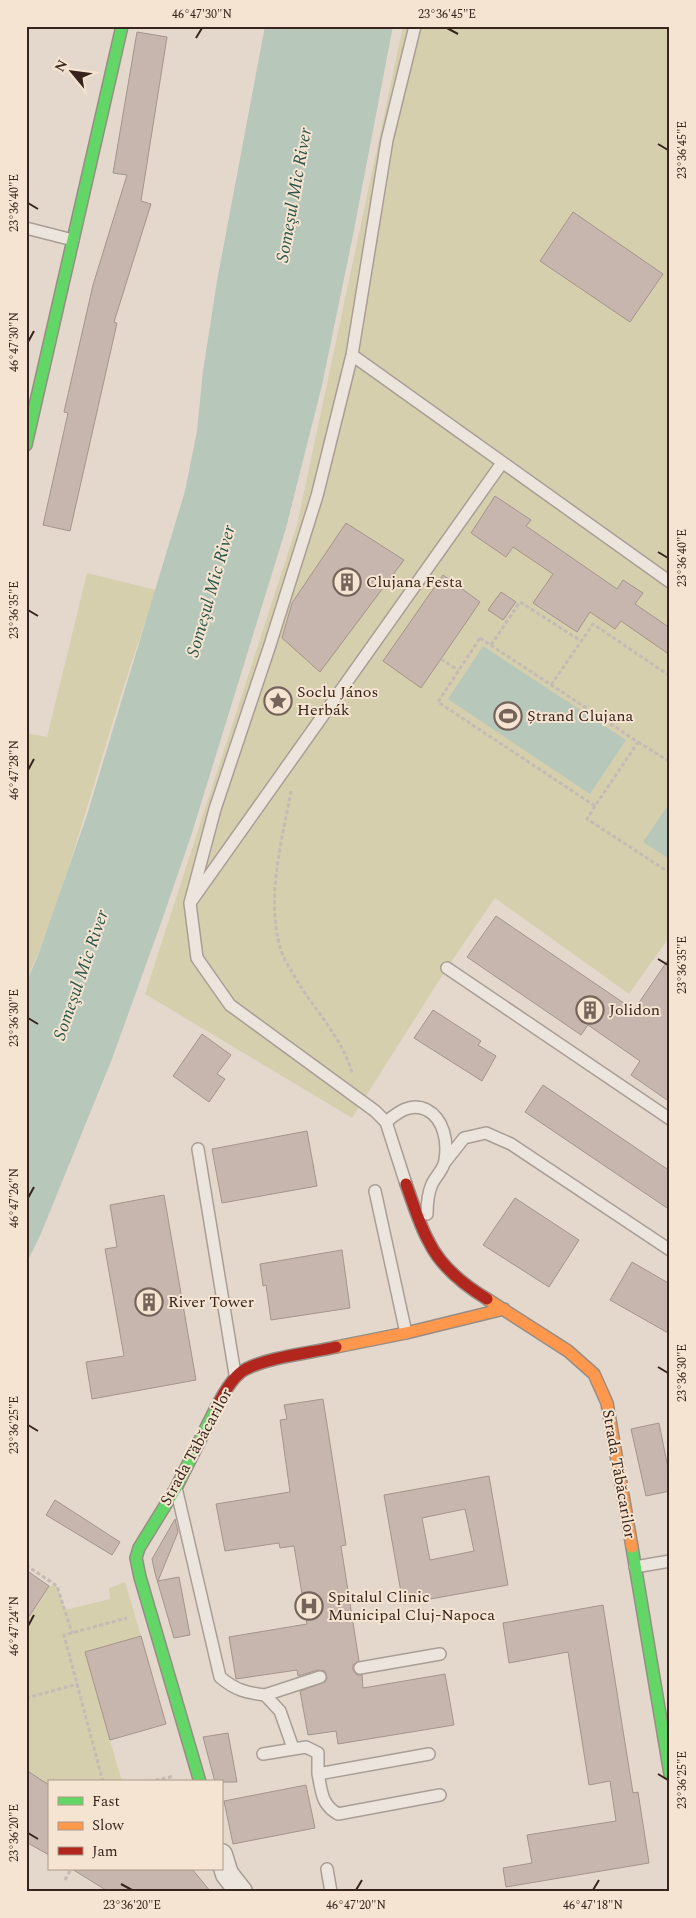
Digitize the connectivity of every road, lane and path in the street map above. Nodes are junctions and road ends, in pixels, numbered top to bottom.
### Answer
1 (122, 26) edge
2 (415, 26) edge
3 (26, 228) edge
4 (73, 240) junction
5 (352, 355) junction
6 (26, 445) edge
7 (502, 463) junction
8 (670, 582) edge
9 (581, 642) junction
10 (491, 645) junction
11 (441, 659) dead end
12 (458, 670) junction
13 (670, 676) edge
14 (551, 685) junction
15 (638, 742) junction
16 (670, 762) edge
17 (292, 784) dead end
18 (595, 806) junction
19 (670, 873) edge
20 (190, 903) junction
21 (448, 968) dead end
22 (360, 1100) junction
23 (670, 1119) edge
24 (386, 1122) junction
25 (198, 1149) dead end
26 (445, 1162) junction
27 (406, 1184) joint
28 (375, 1191) dead end
29 (429, 1243) junction
30 (670, 1250) edge
31 (504, 1309) junction
32 (406, 1333) junction
33 (236, 1378) junction
34 (176, 1488) junction
35 (670, 1561) edge
36 (26, 1565) edge
37 (635, 1567) junction
38 (150, 1612) junction
39 (72, 1632) junction
40 (440, 1654) dead end
41 (360, 1668) dead end
42 (320, 1677) dead end
43 (78, 1684) junction
44 (265, 1695) junction
45 (26, 1698) edge
46 (293, 1748) junction
47 (263, 1754) dead end
48 (429, 1754) dead end
49 (318, 1774) junction
50 (670, 1774) edge
51 (102, 1780) edge
52 (199, 1780) edge
53 (440, 1795) dead end
54 (222, 1858) edge
55 (326, 1869) dead end
56 (70, 1870) edge
57 (65, 1880) dead end
58 (241, 1892) edge
59 (331, 1892) edge

1 - 4 street
2 - 5 lane
3 - 4 lane
4 - 6 street
5 - 7 lane
5 - 20 lane
7 - 8 lane
7 - 20 lane
9 - 10 path
9 - 13 path
9 - 14 path
10 - 12 path
10 - 14 path
11 - 12 path
12 - 18 path
14 - 15 path
15 - 16 path
15 - 18 path
17 - 22 path
18 - 19 path
20 - 22 lane
21 - 23 lane
22 - 24 lane
24 - 26 lane, Strada Tăbăcarilor
24 - 27 lane, Strada Tăbăcarilor
25 - 33 lane
26 - 29 lane, Strada Tăbăcarilor
26 - 30 lane, Strada Tăbăcarilor
27 - 29 street, Strada Tăbăcarilor
28 - 32 lane
29 - 31 street, Strada Tăbăcarilor
31 - 32 street, Strada Tăbăcarilor
31 - 37 street, Strada Tăbăcarilor
32 - 33 street, Strada Tăbăcarilor
33 - 34 street, Strada Tăbăcarilor
34 - 38 street, Strada Tăbăcarilor
34 - 44 lane
35 - 37 lane
36 - 39 path
37 - 50 street, Strada Tăbăcarilor
38 - 39 path
38 - 52 street, Strada Tăbăcarilor
39 - 43 path
40 - 41 lane
42 - 44 lane
43 - 45 path
43 - 51 path
44 - 46 lane
46 - 47 lane
46 - 49 lane
48 - 49 lane
49 - 53 lane
54 - 58 street
55 - 59 lane
56 - 57 path

